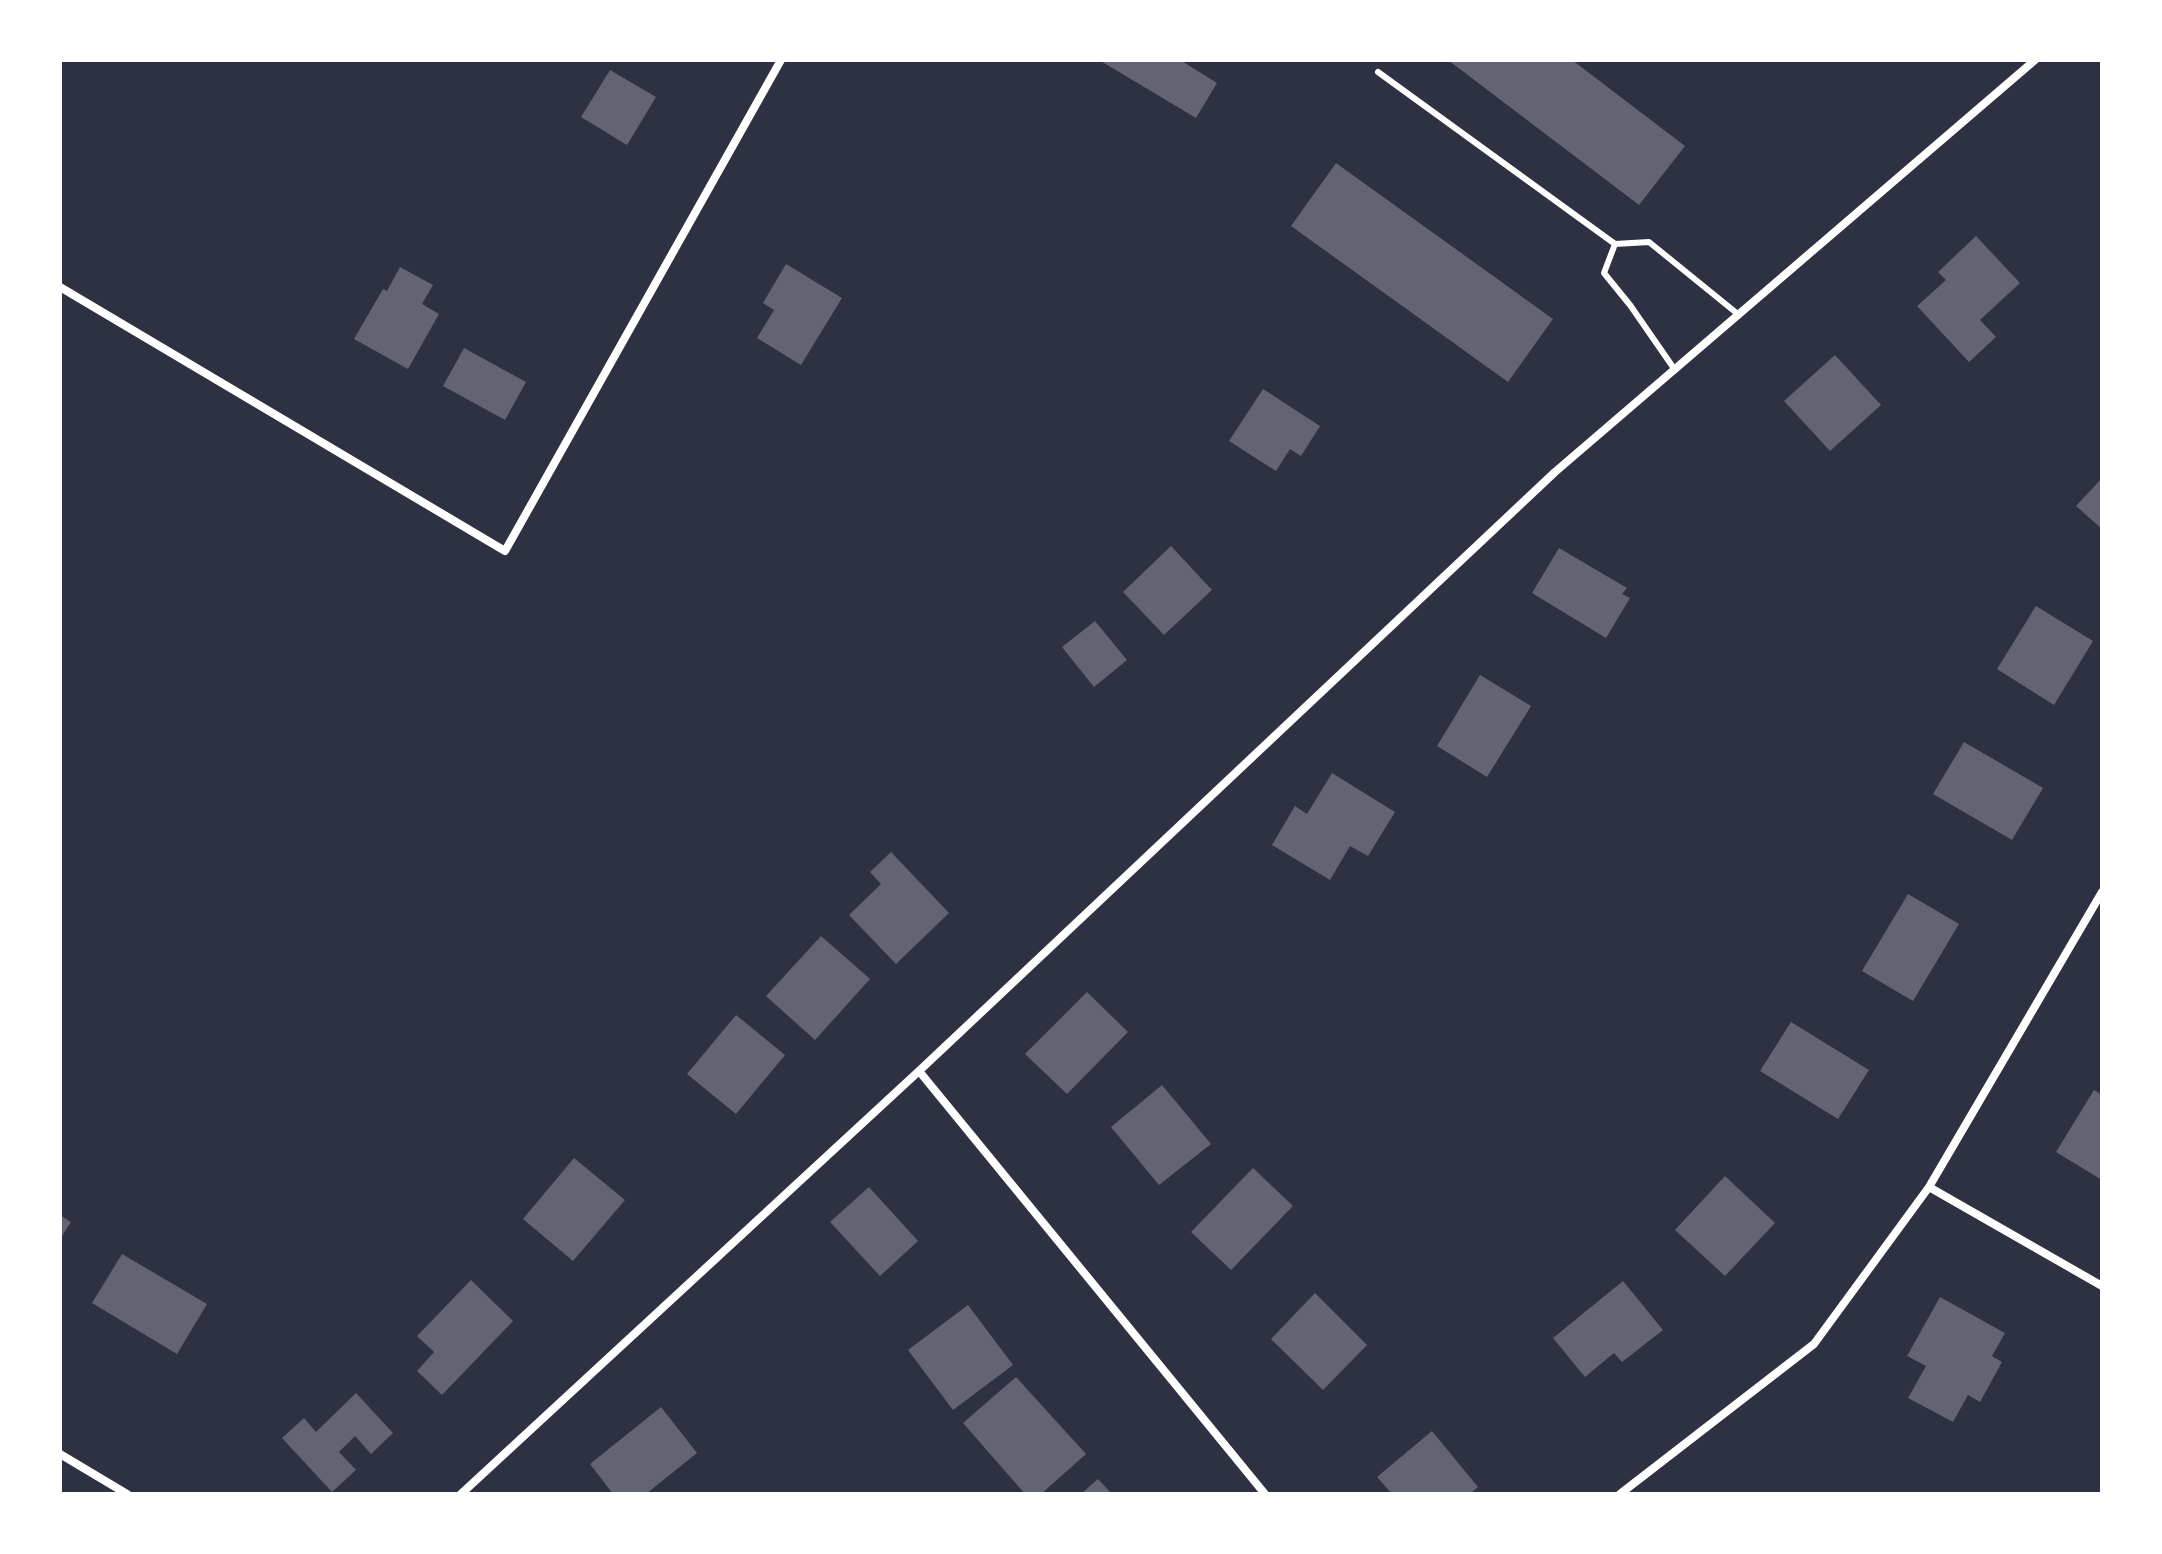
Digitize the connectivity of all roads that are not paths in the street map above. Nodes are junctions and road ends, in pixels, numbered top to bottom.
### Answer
1 (781, 60) edge
2 (2035, 60) edge
3 (1378, 72) dead end
4 (1615, 244) junction
5 (60, 287) edge
6 (1739, 315) junction
7 (1675, 370) junction
8 (2102, 892) edge
9 (919, 1071) junction
10 (1929, 1187) junction
11 (2102, 1286) edge
12 (60, 1454) edge
13 (466, 1492) edge
14 (127, 1494) edge
15 (1265, 1494) edge
16 (1620, 1494) edge

1 - 5 street
2 - 6 street
3 - 4 lane
4 - 6 lane
4 - 7 lane
6 - 7 street
7 - 9 street
8 - 10 street
9 - 13 street
9 - 15 street
10 - 11 street
10 - 16 street
12 - 14 street

